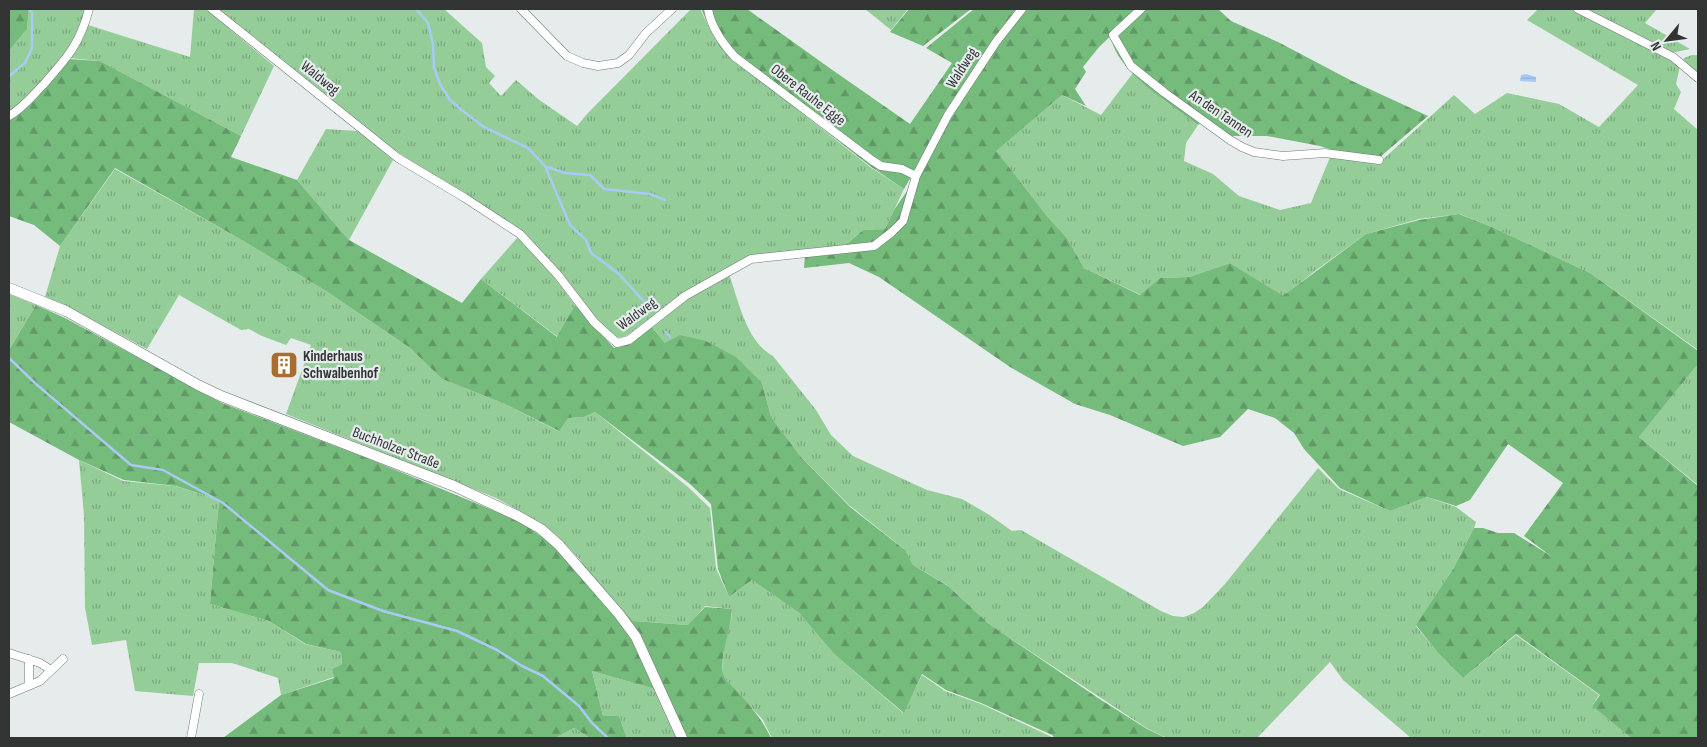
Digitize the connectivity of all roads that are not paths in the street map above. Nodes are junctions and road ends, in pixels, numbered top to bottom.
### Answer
1 (89, 9) edge
2 (212, 9) edge
3 (521, 9) edge
4 (672, 9) edge
5 (708, 9) edge
6 (1022, 9) edge
7 (1141, 9) edge
8 (1578, 9) edge
9 (1698, 78) edge
10 (9, 116) edge
11 (1379, 160) dead end
12 (916, 176) junction
13 (9, 288) edge
14 (9, 653) edge
15 (63, 659) dead end
16 (30, 660) junction
17 (52, 670) junction
18 (29, 686) junction
19 (9, 694) edge
20 (199, 694) dead end
21 (191, 738) edge
22 (682, 738) edge

1 - 10 street
2 - 12 street, Waldweg
3 - 4 street
5 - 12 street, Obere Rauhe Egge
6 - 12 street, Waldweg
7 - 11 street, An den Tannen
8 - 9 street
13 - 22 street, Buchholzer Straße
14 - 16 street
15 - 17 street
16 - 17 street
16 - 18 street
17 - 18 street
18 - 19 street
20 - 21 street

